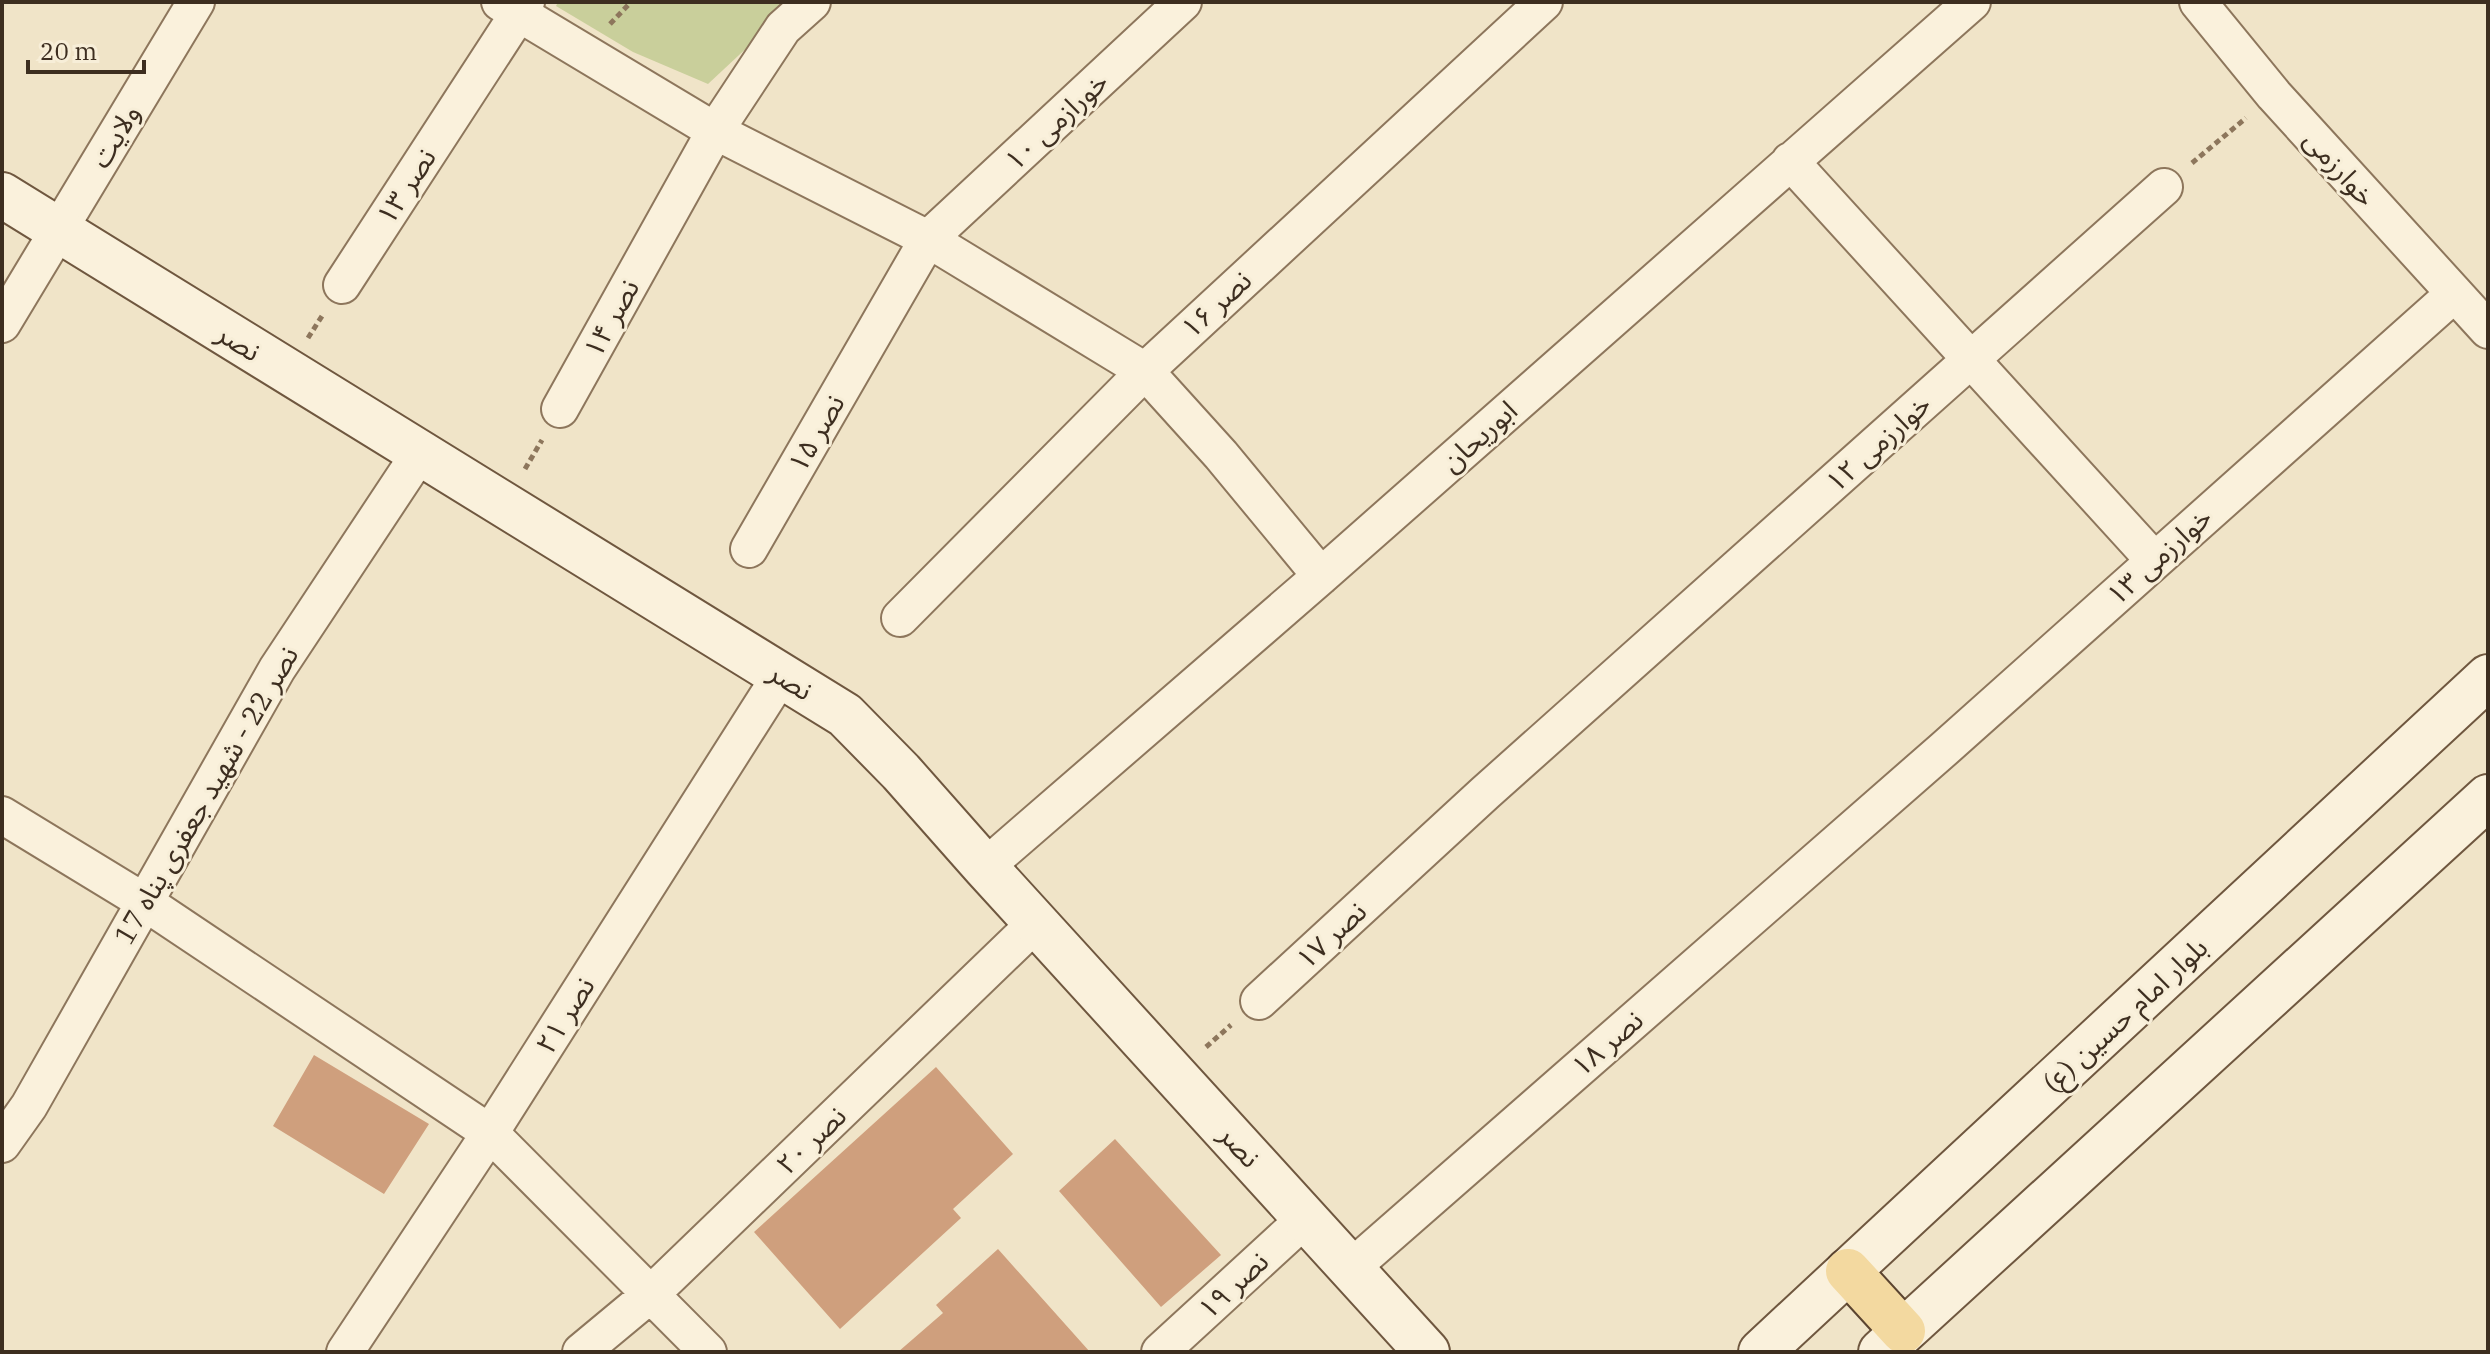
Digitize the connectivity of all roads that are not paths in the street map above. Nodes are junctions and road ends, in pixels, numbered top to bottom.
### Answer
1 (196, 2) edge
2 (812, 2) edge
3 (1183, 2) edge
4 (1544, 2) edge
5 (1972, 2) edge
6 (2198, 2) edge
7 (514, 6) edge
8 (715, 131) junction
9 (1790, 161) junction
10 (2164, 187) road end
11 (2, 195) edge
12 (59, 230) junction
13 (928, 239) junction
14 (342, 285) road end
15 (2454, 294) junction
16 (2, 324) edge
17 (2488, 330) edge
18 (1973, 359) junction
19 (1145, 371) junction
20 (560, 409) road end
21 (420, 453) junction
22 (749, 549) dead end
23 (2154, 560) junction
24 (1321, 576) junction
25 (900, 618) dead end
26 (781, 675) junction
27 (2488, 677) edge
28 (1485, 793) joint
29 (2488, 797) edge
30 (2, 815) edge
31 (1864, 818) joint
32 (985, 867) junction
33 (143, 901) junction
34 (1036, 923) junction
35 (1259, 1001) road end
36 (490, 1133) junction
37 (2, 1144) edge
38 (1306, 1218) junction
39 (1351, 1268) junction
40 (1848, 1271) junction
41 (652, 1293) junction
42 (1892, 1342) edge
43 (345, 1352) edge
44 (581, 1352) edge
45 (708, 1352) edge
46 (1160, 1352) edge
47 (1427, 1352) edge
48 (1761, 1352) edge

1 - 12 street, ولایت
2 - 8 street, نصر ۱۴
3 - 13 street, خورازمی ۱۰
4 - 19 street, نصر ۱۶
5 - 9 street, ابوریحان
6 - 15 street, خوارزمی
7 - 8 street
7 - 14 street, نصر ۱۳
8 - 13 street
8 - 20 street, نصر ۱۴
9 - 18 street
9 - 24 street, ابوریحان
10 - 18 street, خوارزمی ۱۲
11 - 12 street, نصر
12 - 16 street, ولایت
12 - 21 street, نصر
13 - 19 street
13 - 22 street, نصر ۱۵
15 - 17 street, خوارزمی
15 - 23 street, خوارزمی ۱۳
18 - 23 street
18 - 28 street, خوارزمی ۱۲
19 - 24 street
19 - 25 street, نصر ۱۶
21 - 26 street, نصر
21 - 33 street, نصر 22 - شهید جعفری پناه 17
23 - 31 street, خوارزمی ۱۳
24 - 32 street, ابوریحان
26 - 32 street, نصر
26 - 36 street, نصر ۲۱
27 - 40 street, بلوار امام حسین (ع)
28 - 35 street, نصر ۱۷
29 - 42 street
30 - 33 street
31 - 39 street, نصر ۱۸
32 - 34 street, نصر
33 - 36 street
33 - 37 street, نصر 22 - شهید جعفری پناه 17
34 - 38 street, نصر
34 - 41 street, نصر ۲۰
36 - 41 street
36 - 43 street, نصر ۲۱
38 - 39 street, نصر
38 - 46 street, نصر ۱۹
39 - 47 street, نصر
40 - 42 main road
40 - 48 street, بلوار امام حسین (ع)
41 - 44 street, نصر ۲۰
41 - 45 street

